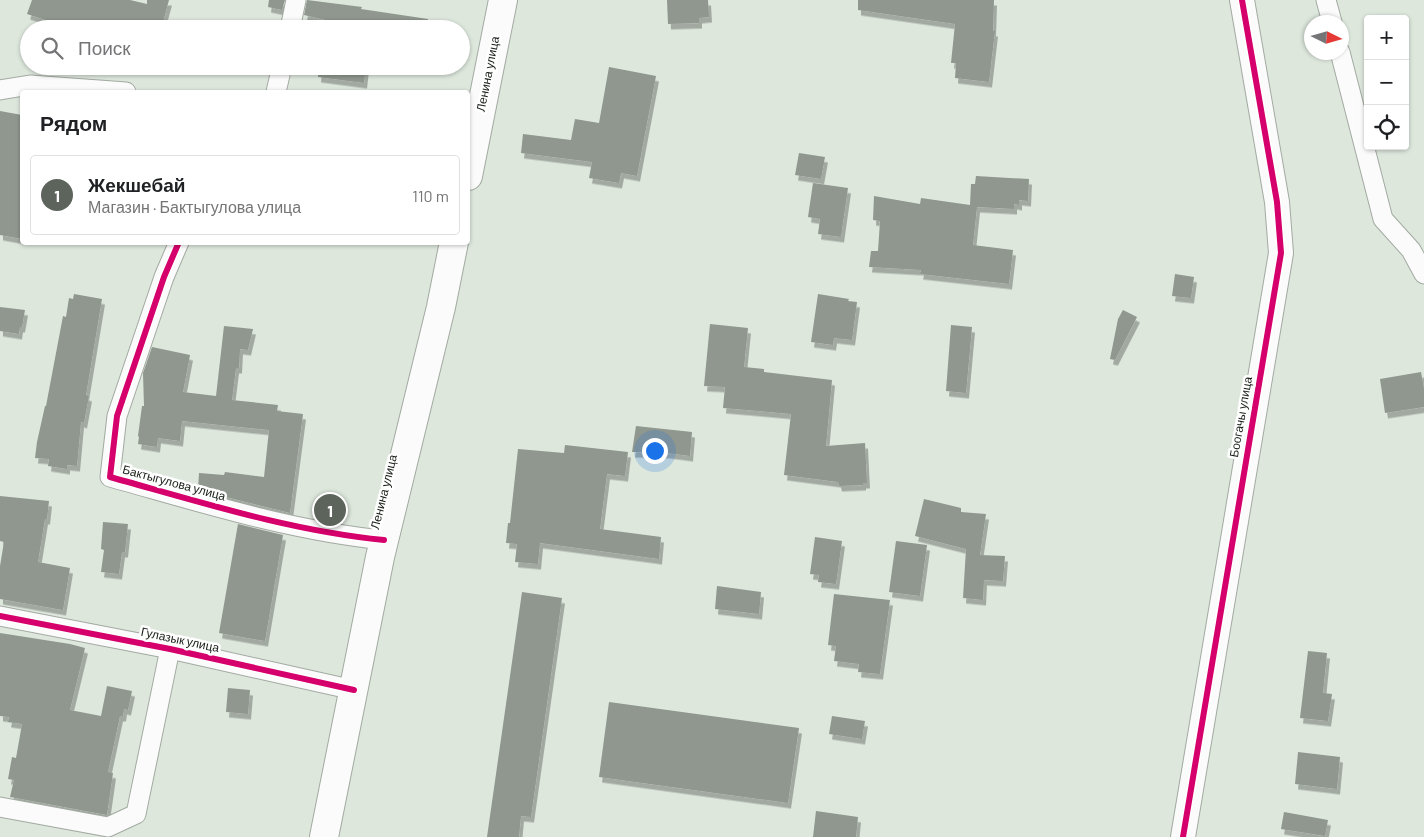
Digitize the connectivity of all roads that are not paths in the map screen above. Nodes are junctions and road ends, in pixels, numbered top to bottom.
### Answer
1 (296, 0) edge
2 (503, 0) edge
3 (1242, 0) edge
4 (1326, 0) edge
5 (1330, 15) edge
6 (292, 20) edge
7 (1342, 60) edge
8 (280, 75) edge
9 (0, 90) edge
10 (102, 90) edge
11 (276, 90) edge
12 (472, 128) edge
13 (470, 152) edge
14 (178, 245) edge
15 (453, 245) edge
16 (1424, 274) edge
17 (384, 540) junction
18 (0, 616) edge
19 (170, 649) junction
20 (354, 690) junction
21 (0, 807) edge
22 (324, 837) edge
23 (1183, 837) edge

1 - 6 street
2 - 12 main road, Ленина улица
3 - 23 street, Боогачы улица
4 - 5 street
7 - 16 street
8 - 11 street
9 - 10 street
12 - 13 main road, Ленина улица
14 - 17 street, Бактыгулова улица
15 - 17 main road, Ленина улица
17 - 20 main road, Ленина улица
18 - 19 street, Гулазык улица
19 - 20 street, Гулазык улица
19 - 21 street
20 - 22 main road, Ленина улица

